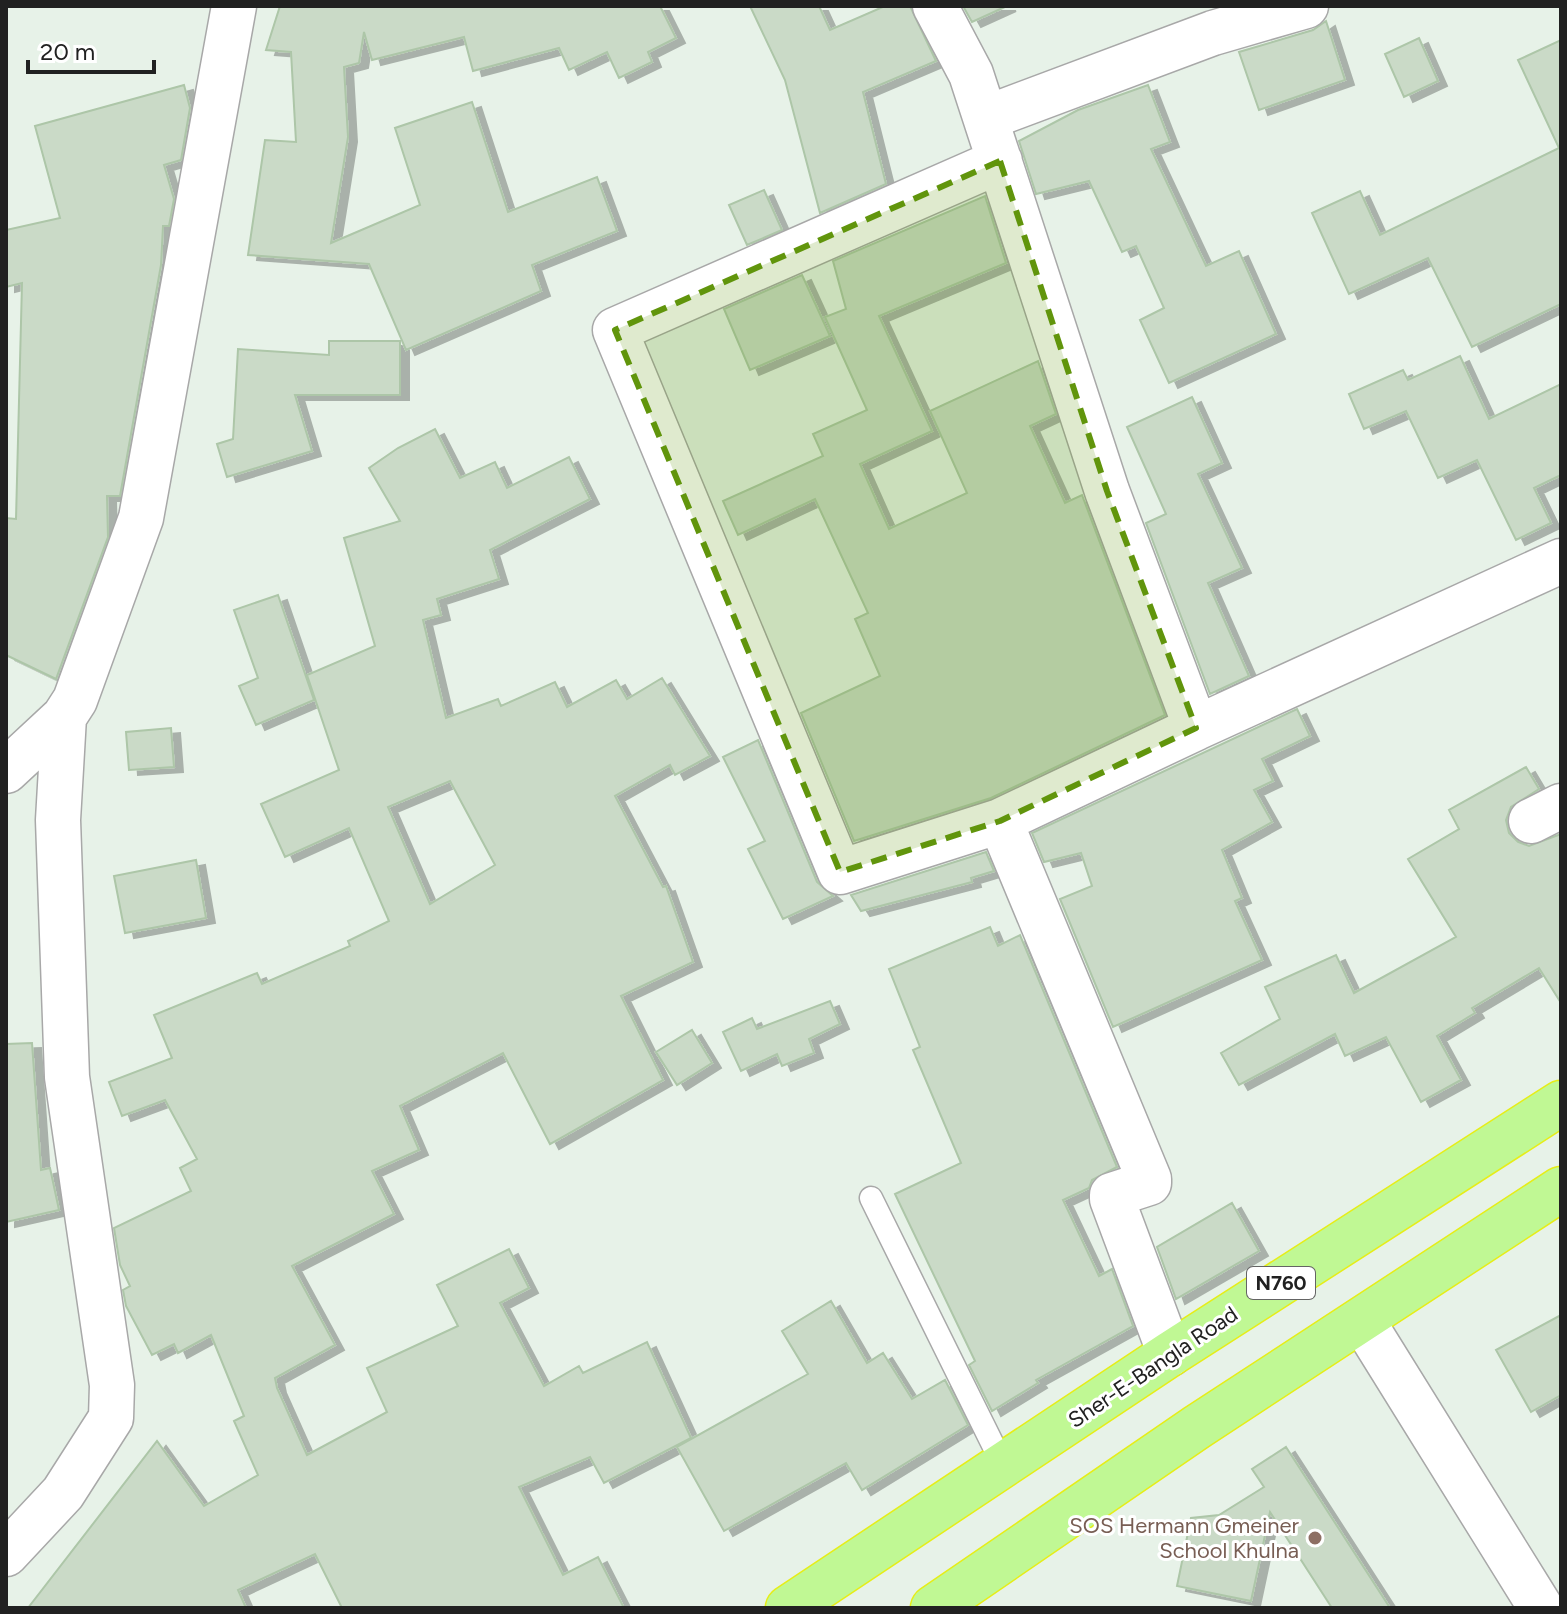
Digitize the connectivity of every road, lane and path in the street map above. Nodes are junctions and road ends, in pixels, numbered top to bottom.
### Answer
1 (234, 6) edge
2 (935, 6) edge
3 (1306, 6) edge
4 (986, 118) junction
5 (1000, 161) junction
6 (1561, 561) edge
7 (64, 717) junction
8 (1196, 728) junction
9 (6, 771) edge
10 (1000, 821) junction
11 (1561, 1103) edge
12 (1561, 1189) edge
13 (871, 1198) dead end
14 (1362, 1320) junction
15 (1170, 1354) junction
16 (1004, 1467) junction
17 (6, 1554) edge
18 (810, 1602) edge
19 (933, 1608) edge
20 (1541, 1608) edge

1 - 7 street
2 - 4 street
3 - 4 street
4 - 5 street
5 - 8 street
5 - 10 street
6 - 8 street
7 - 9 street
7 - 17 street
8 - 10 street
10 - 15 street
11 - 15 highway, Sher-E-Bangla Road / N760
12 - 14 highway
13 - 16 lane
14 - 19 highway
14 - 20 street
15 - 16 highway, Sher-E-Bangla Road / N760
16 - 18 highway, Sher-E-Bangla Road / N760

